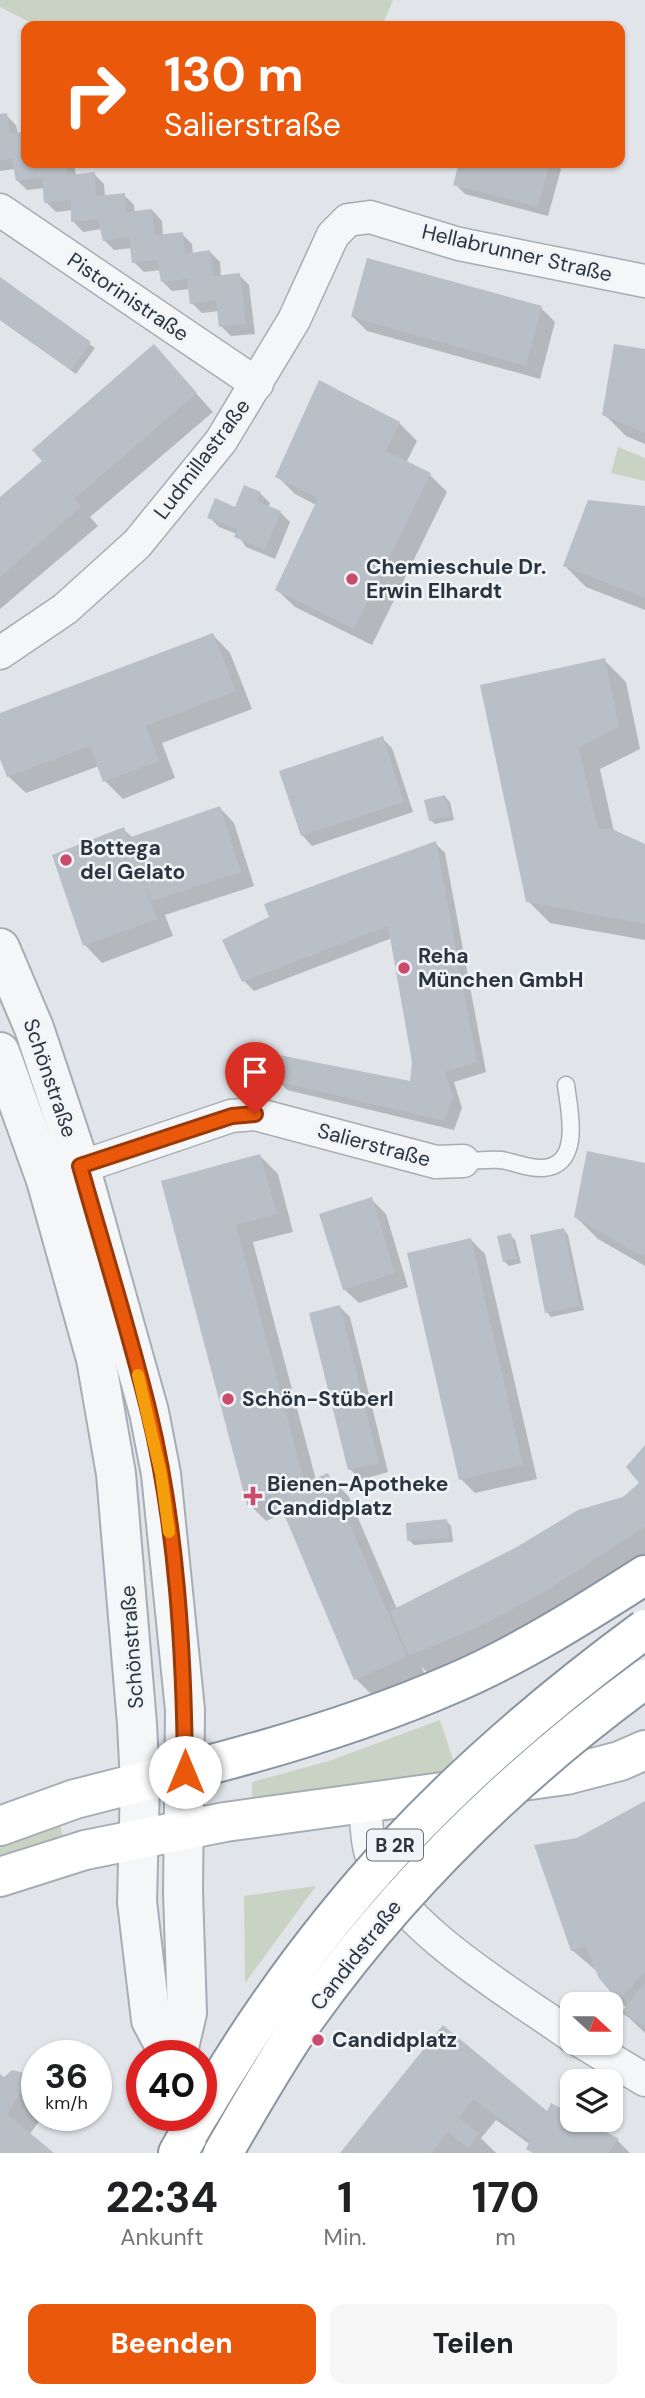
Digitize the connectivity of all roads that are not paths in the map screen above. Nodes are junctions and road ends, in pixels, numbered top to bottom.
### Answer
1 (0, 210) edge
2 (348, 220) joint
3 (645, 281) edge
4 (257, 384) junction
5 (0, 653) edge
6 (0, 948) edge
7 (0, 1052) edge
8 (566, 1084) dead end
9 (463, 1161) joint
10 (63, 1173) junction
11 (645, 1575) edge
12 (645, 1629) edge
13 (645, 1679) edge
14 (645, 1750) edge
15 (185, 1772) junction
16 (140, 1783) junction
17 (364, 1801) junction
18 (0, 1826) edge
19 (184, 1830) junction
20 (137, 1839) junction
21 (0, 1877) edge
22 (383, 1878) junction
23 (560, 2028) edge
24 (162, 2040) edge
25 (191, 2040) edge
26 (604, 2055) edge
27 (217, 2064) edge
28 (645, 2080) edge
29 (217, 2084) edge
30 (176, 2131) edge
31 (190, 2131) edge
32 (177, 2153) edge
33 (223, 2153) edge

1 - 4 street, Pistorinistraße
2 - 3 street, Hellabrunner Straße
2 - 4 street, Ludmillastraße
4 - 5 street, Ludmillastraße
6 - 10 street, Schönstraße
7 - 10 street, Schönstraße
8 - 9 lane
9 - 10 street, Salierstraße
10 - 15 street, Schönstraße
10 - 16 street, Schönstraße
11 - 15 main road
12 - 29 main road, Candidstraße / B 2R, bridge
13 - 33 main road, Candidstraße / B 2R, bridge
14 - 17 main road
15 - 16 main road
15 - 19 street, Schönstraße
16 - 18 main road
16 - 20 street, Schönstraße
17 - 19 main road
17 - 22 street
19 - 20 main road
19 - 25 street, Schönstraße
20 - 21 main road
20 - 24 street, Schönstraße
22 - 23 street
22 - 27 lane
26 - 28 street
30 - 32 street
31 - 32 main road, Candidstraße / B 2R

